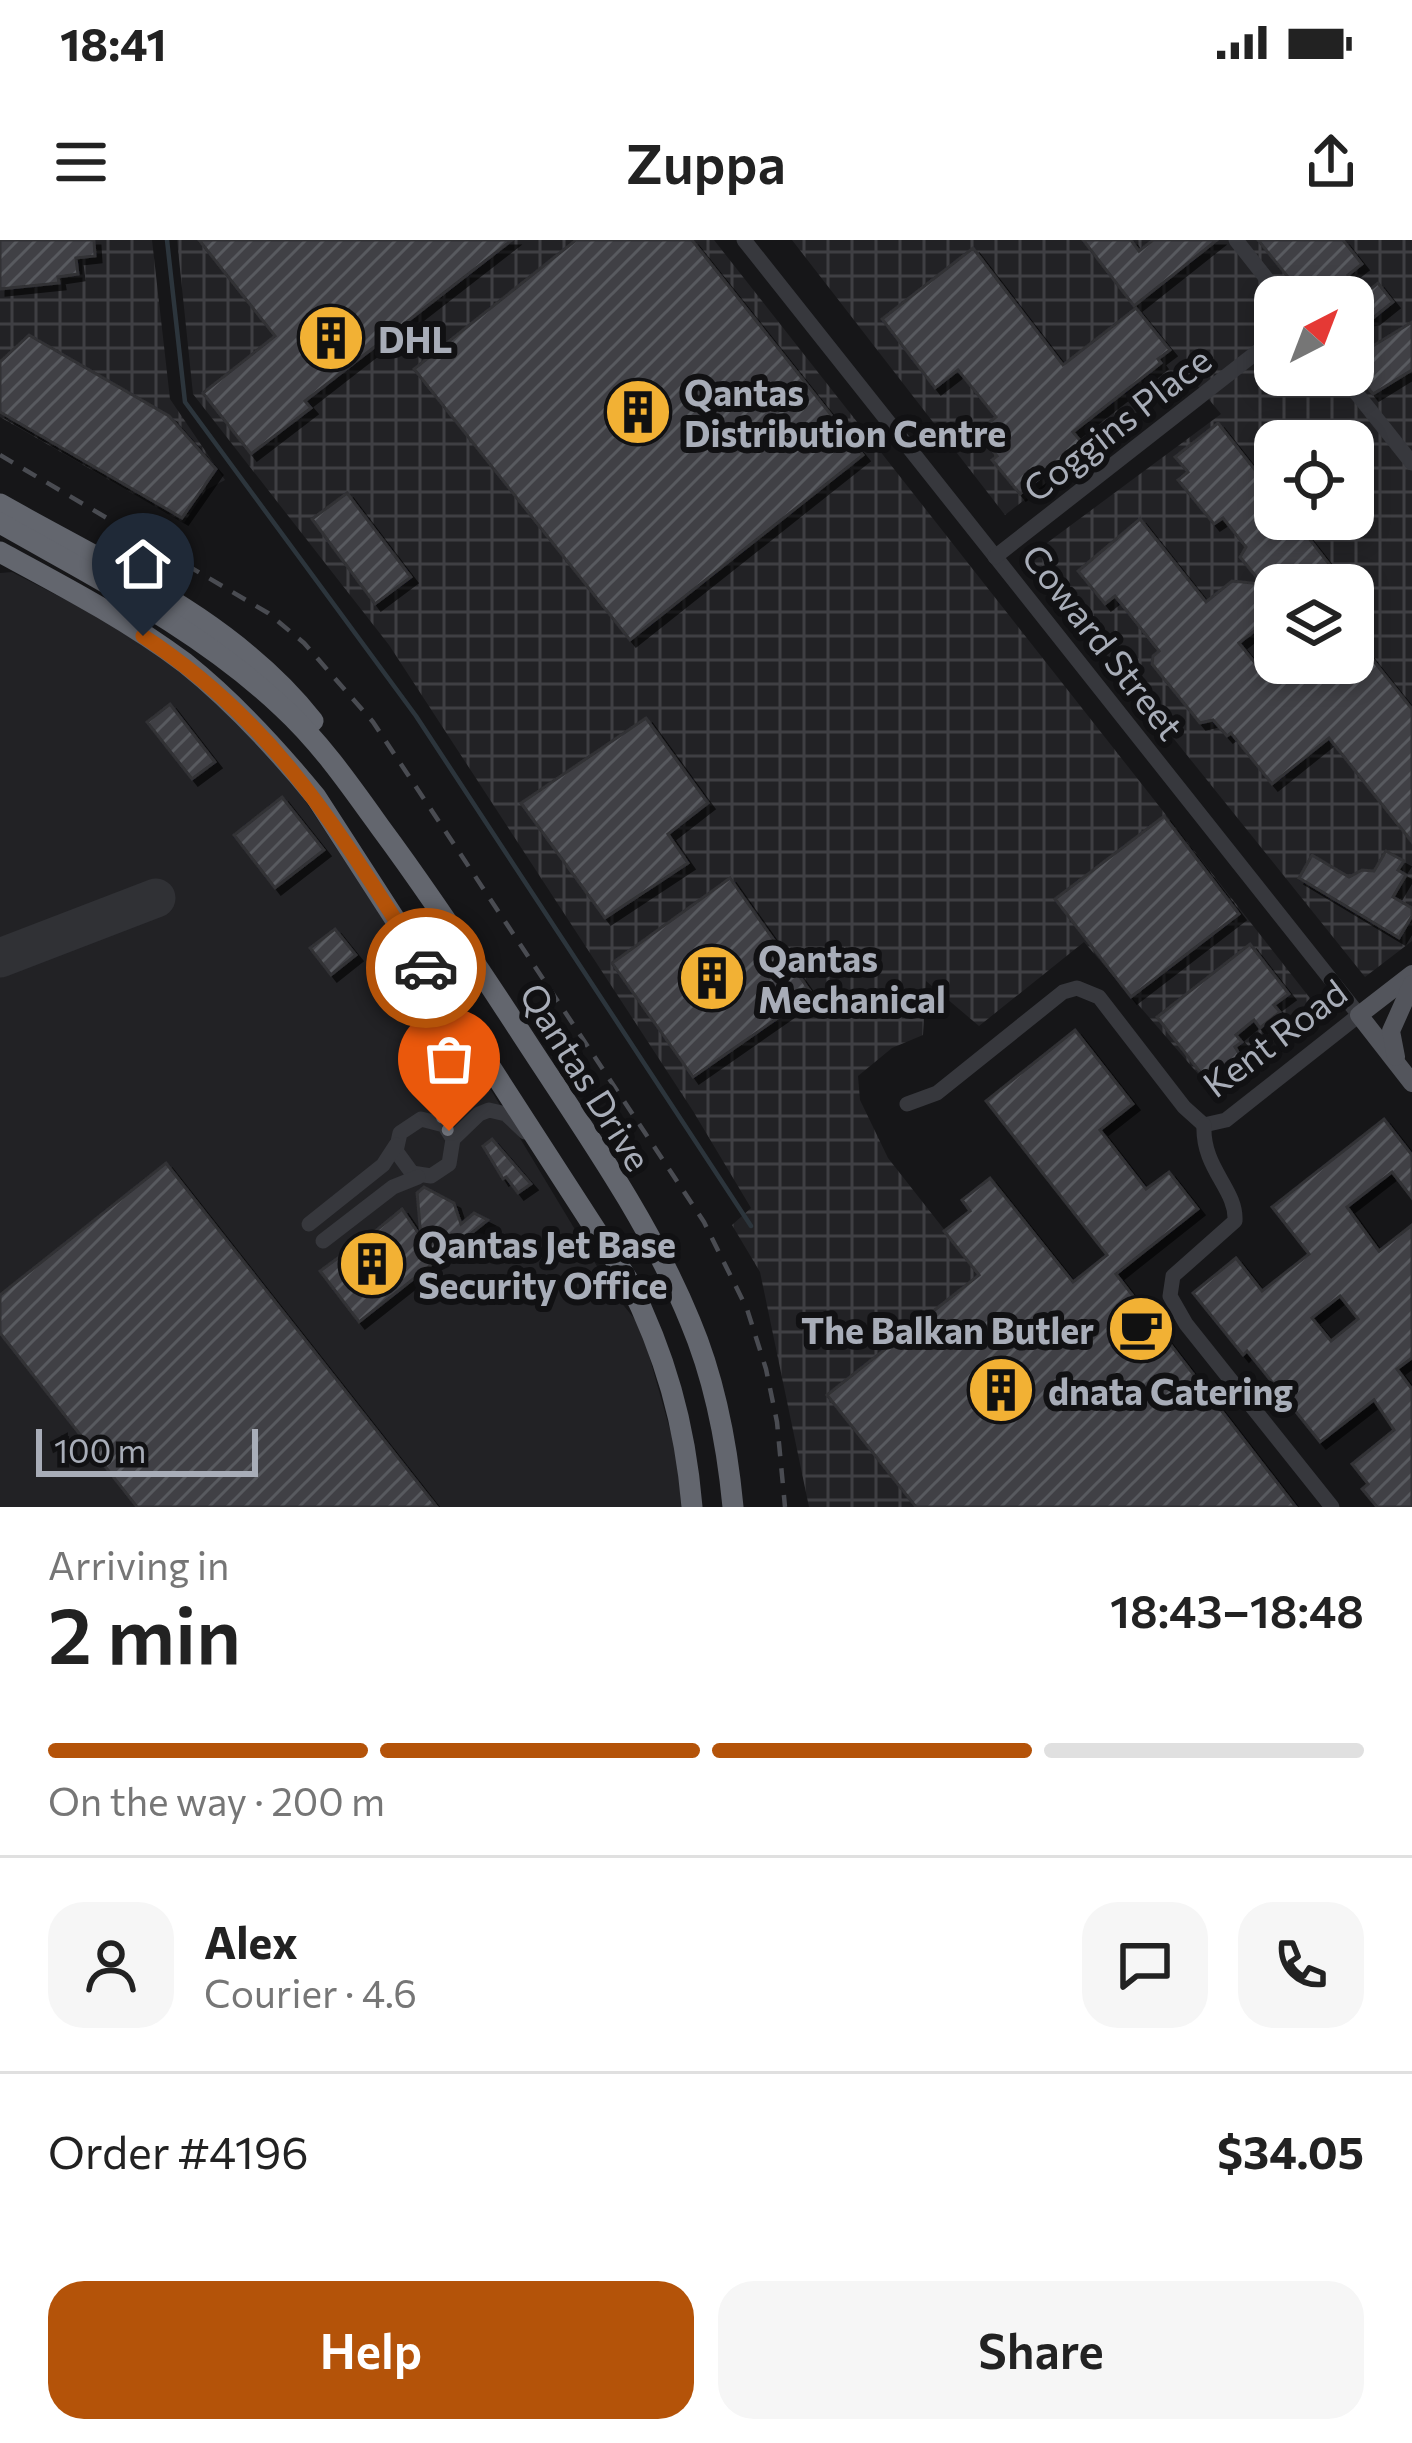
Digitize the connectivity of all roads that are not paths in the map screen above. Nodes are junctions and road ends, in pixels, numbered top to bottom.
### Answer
1 (744, 240) edge
2 (1235, 240) edge
3 (1264, 276) edge
4 (1254, 354) edge
5 (1359, 396) edge
6 (1412, 463) edge
7 (0, 504) edge
8 (0, 523) edge
9 (6, 555) edge
10 (995, 557) junction
11 (374, 818) junction
12 (1412, 974) edge
13 (1412, 984) edge
14 (451, 1008) junction
15 (1359, 1016) junction
16 (1406, 1075) edge
17 (908, 1103) dead end
18 (436, 1121) junction
19 (1204, 1125) junction
20 (453, 1139) junction
21 (397, 1142) junction
22 (544, 1151) junction
23 (421, 1176) junction
24 (692, 1507) edge
25 (733, 1507) edge
26 (1332, 1507) edge

1 - 10 street, Coward Street
2 - 3 street
4 - 10 street, Coggins Place
5 - 6 street
7 - 11 highway
8 - 11 highway, Qantas Drive
9 - 14 highway
10 - 15 street, Coward Street
11 - 25 highway, Qantas Drive
12 - 15 main road, Kent Road
13 - 16 main road
14 - 18 street
14 - 22 highway
15 - 16 main road, Coward Street
15 - 19 street, Kent Road
17 - 19 street, Kent Road
18 - 20 street
18 - 21 street
19 - 26 street
20 - 22 street
20 - 23 street
21 - 23 street
21 - 23 street
22 - 24 highway

